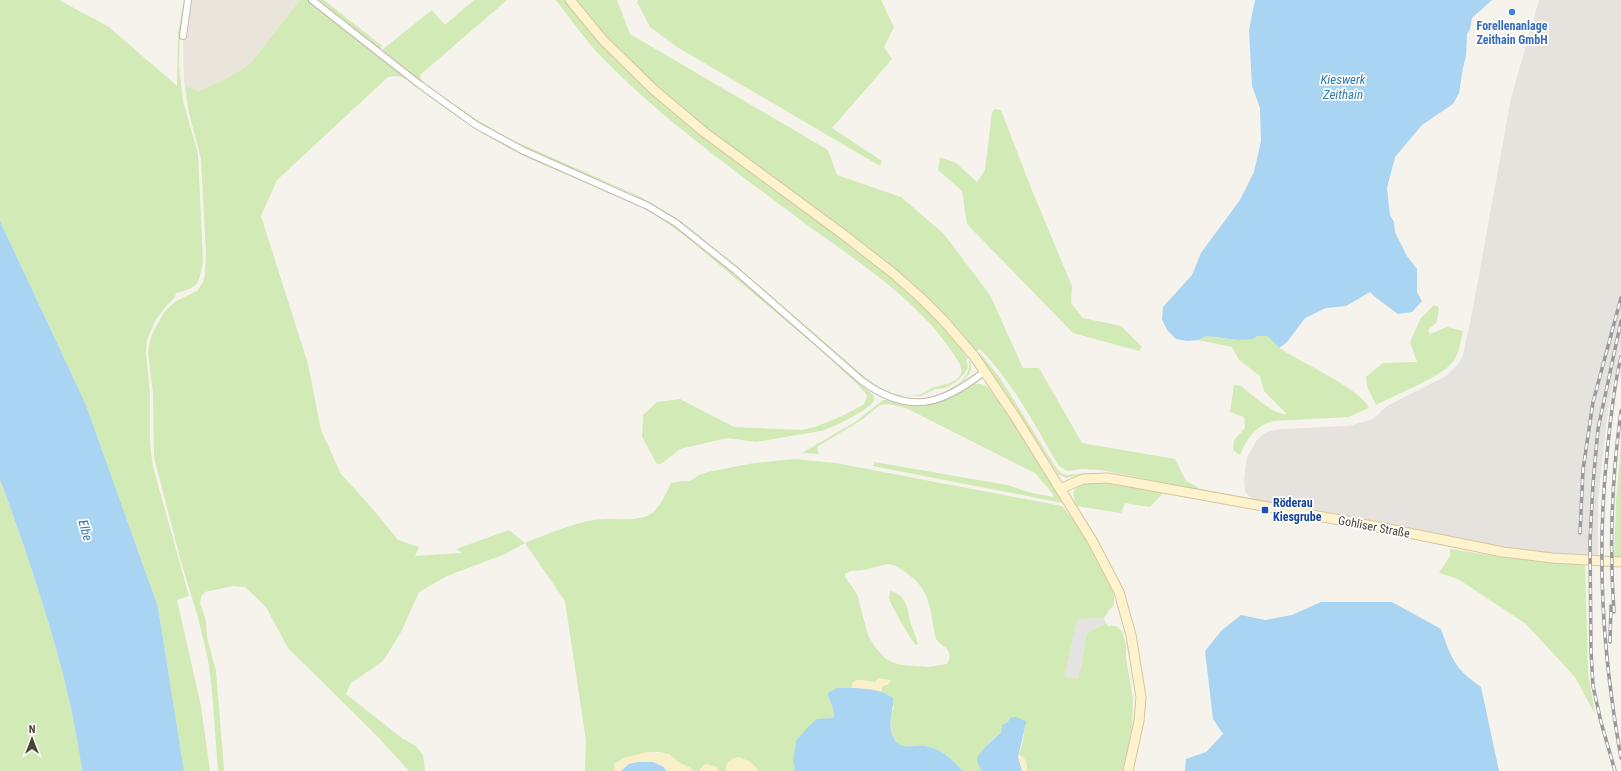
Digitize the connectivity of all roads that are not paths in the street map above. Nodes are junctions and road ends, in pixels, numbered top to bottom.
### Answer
1 (188, 0) edge
2 (312, 0) edge
3 (570, 0) edge
4 (183, 36) dead end
5 (984, 371) junction
6 (1060, 489) junction
7 (1621, 562) edge
8 (1128, 771) edge

1 - 4 street
2 - 5 street
3 - 5 main road
5 - 6 main road
6 - 7 main road, Gohliser Straße
6 - 8 main road

